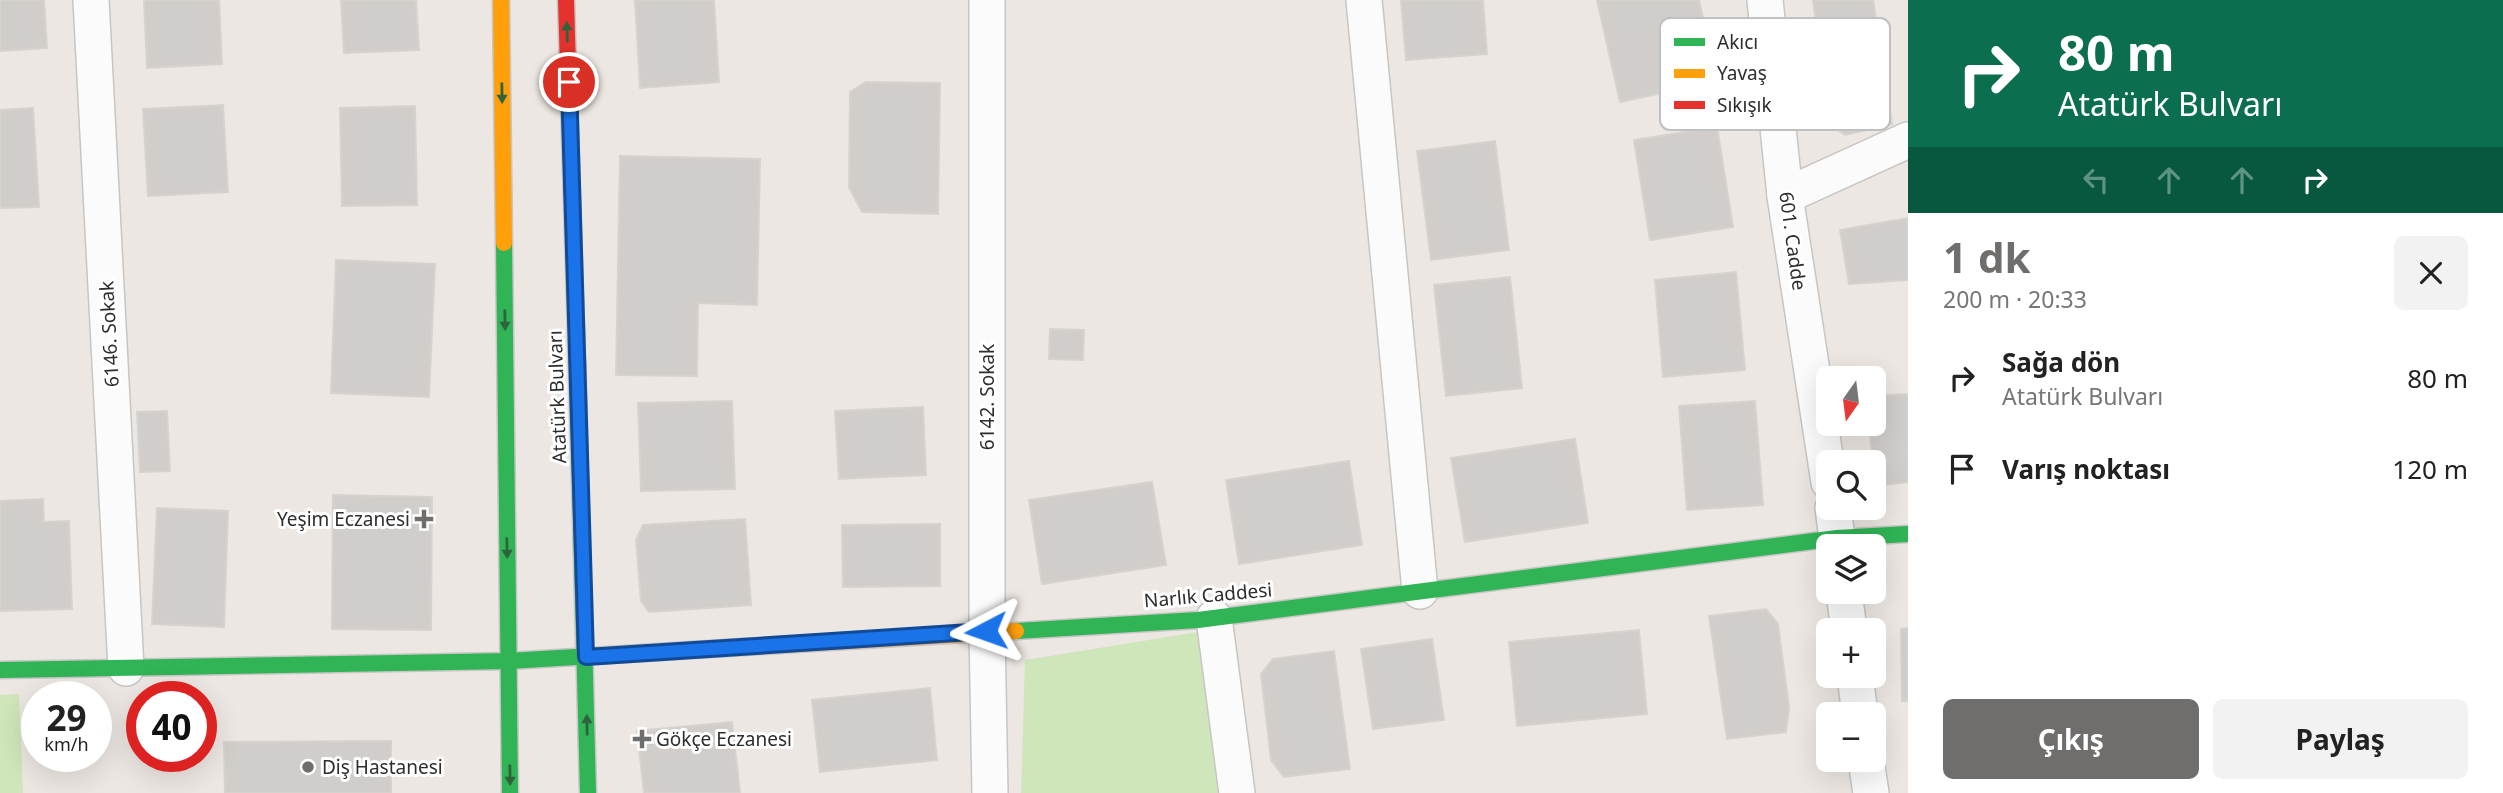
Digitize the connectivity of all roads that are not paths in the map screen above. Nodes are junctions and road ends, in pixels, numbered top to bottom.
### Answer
1 (91, 0) edge
2 (501, 0) edge
3 (566, 0) edge
4 (987, 0) edge
5 (1364, 0) edge
6 (1765, 0) edge
7 (1767, 18) edge
8 (1778, 130) edge
9 (1908, 140) edge
10 (1785, 196) junction
11 (1824, 450) edge
12 (1836, 530) edge
13 (1908, 534) edge
14 (1420, 591) junction
15 (1214, 618) junction
16 (986, 631) junction
17 (586, 657) junction
18 (509, 661) junction
19 (126, 668) junction
20 (0, 670) edge
21 (1868, 772) edge
22 (510, 793) edge
23 (588, 793) edge
24 (990, 793) edge
25 (1237, 793) edge
26 (1871, 793) edge

1 - 19 street, 6146. Sokak
2 -> 18 street
17 -> 3 street, Atatürk Bulvarı
4 - 16 street, 6142. Sokak
5 - 14 street
6 - 7 street, 601. Cadde
8 - 10 street, 601. Cadde
9 - 10 street
10 - 11 street, 601. Cadde
12 - 13 street, Narlık Caddesi
12 - 14 street, Narlık Caddesi
14 - 15 street, Narlık Caddesi
15 - 16 street, Narlık Caddesi
15 - 25 street
16 - 17 street, Narlık Caddesi
16 - 24 street, 6142. Sokak
17 - 18 street, Narlık Caddesi
23 -> 17 street, Atatürk Bulvarı
18 - 19 street, Narlık Caddesi
18 -> 22 street
19 - 20 street, Narlık Caddesi
21 - 26 street

